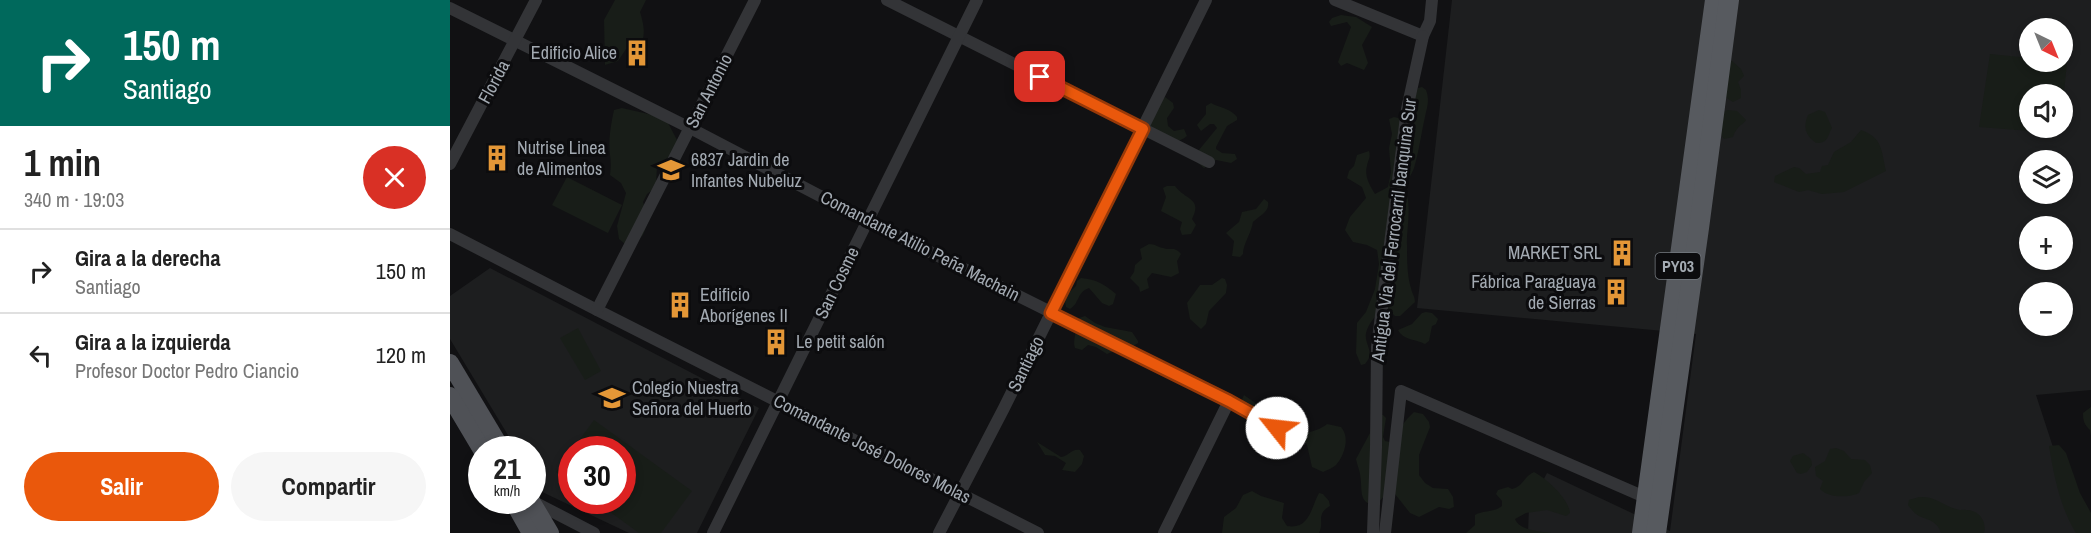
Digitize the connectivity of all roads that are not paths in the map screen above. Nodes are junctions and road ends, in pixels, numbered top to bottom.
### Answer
1 (536, 0) edge
2 (755, 0) edge
3 (887, 0) edge
4 (978, 0) edge
5 (1206, 0) edge
6 (1335, 0) edge
7 (1432, 0) edge
8 (1715, 0) edge
9 (1729, 0) edge
10 (450, 8) edge
11 (959, 36) junction
12 (1423, 36) junction
13 (515, 42) junction
14 (690, 128) junction
15 (1143, 129) junction
16 (1209, 162) dead end
17 (450, 164) edge
18 (868, 220) junction
19 (450, 234) edge
20 (597, 310) junction
21 (1051, 313) junction
22 (450, 363) edge
23 (1669, 389) junction
24 (450, 396) edge
25 (1229, 401) junction
26 (778, 402) junction
27 (474, 436) edge
28 (494, 436) edge
29 (1293, 437) dead end
30 (960, 493) junction
31 (1647, 498) junction
32 (546, 512) edge
33 (527, 514) edge
34 (534, 514) edge
35 (531, 533) edge
36 (550, 533) edge
37 (594, 533) edge
38 (713, 533) edge
39 (939, 533) edge
40 (1038, 533) edge
41 (1164, 533) edge
42 (1373, 533) edge
43 (1385, 533) edge
44 (1642, 533) edge
45 (1656, 533) edge

1 - 13 street, Florida
2 - 14 street, San Antonio
3 - 11 street
4 - 11 street, San Cosme
5 - 15 street, Santiago
6 - 12 street
7 - 12 street, Antigua Via del Ferrocarril banquina Sur
8 - 23 highway, PY03
9 - 23 highway, PY03
10 - 13 street, Comandante Atilio Peña Machain
11 - 15 street
11 - 18 street, San Cosme
12 - 42 street, Antigua Via del Ferrocarril banquina Sur
13 - 14 street, Comandante Atilio Peña Machain
13 - 17 street, Florida
14 - 18 street, Comandante Atilio Peña Machain
14 - 20 street, San Antonio
15 - 16 street
15 - 21 street, Santiago
18 - 21 street, Comandante Atilio Peña Machain
18 - 26 street, San Cosme
19 - 20 street, Comandante José Dolores Molas
20 - 26 street, Comandante José Dolores Molas
21 - 25 street, Comandante Atilio Peña Machain
21 - 30 street, Santiago
22 - 28 main road
23 - 31 highway, PY03
23 - 45 highway, PY03
24 - 27 main road
25 - 29 street, Comandante Atilio Peña Machain
25 - 41 street
26 - 30 street, Comandante José Dolores Molas
26 - 38 street, San Cosme
30 - 39 street, Santiago
30 - 40 street, Comandante José Dolores Molas
31 - 43 street
31 - 44 highway, PY03
32 - 37 street
33 - 35 main road
34 - 36 main road

